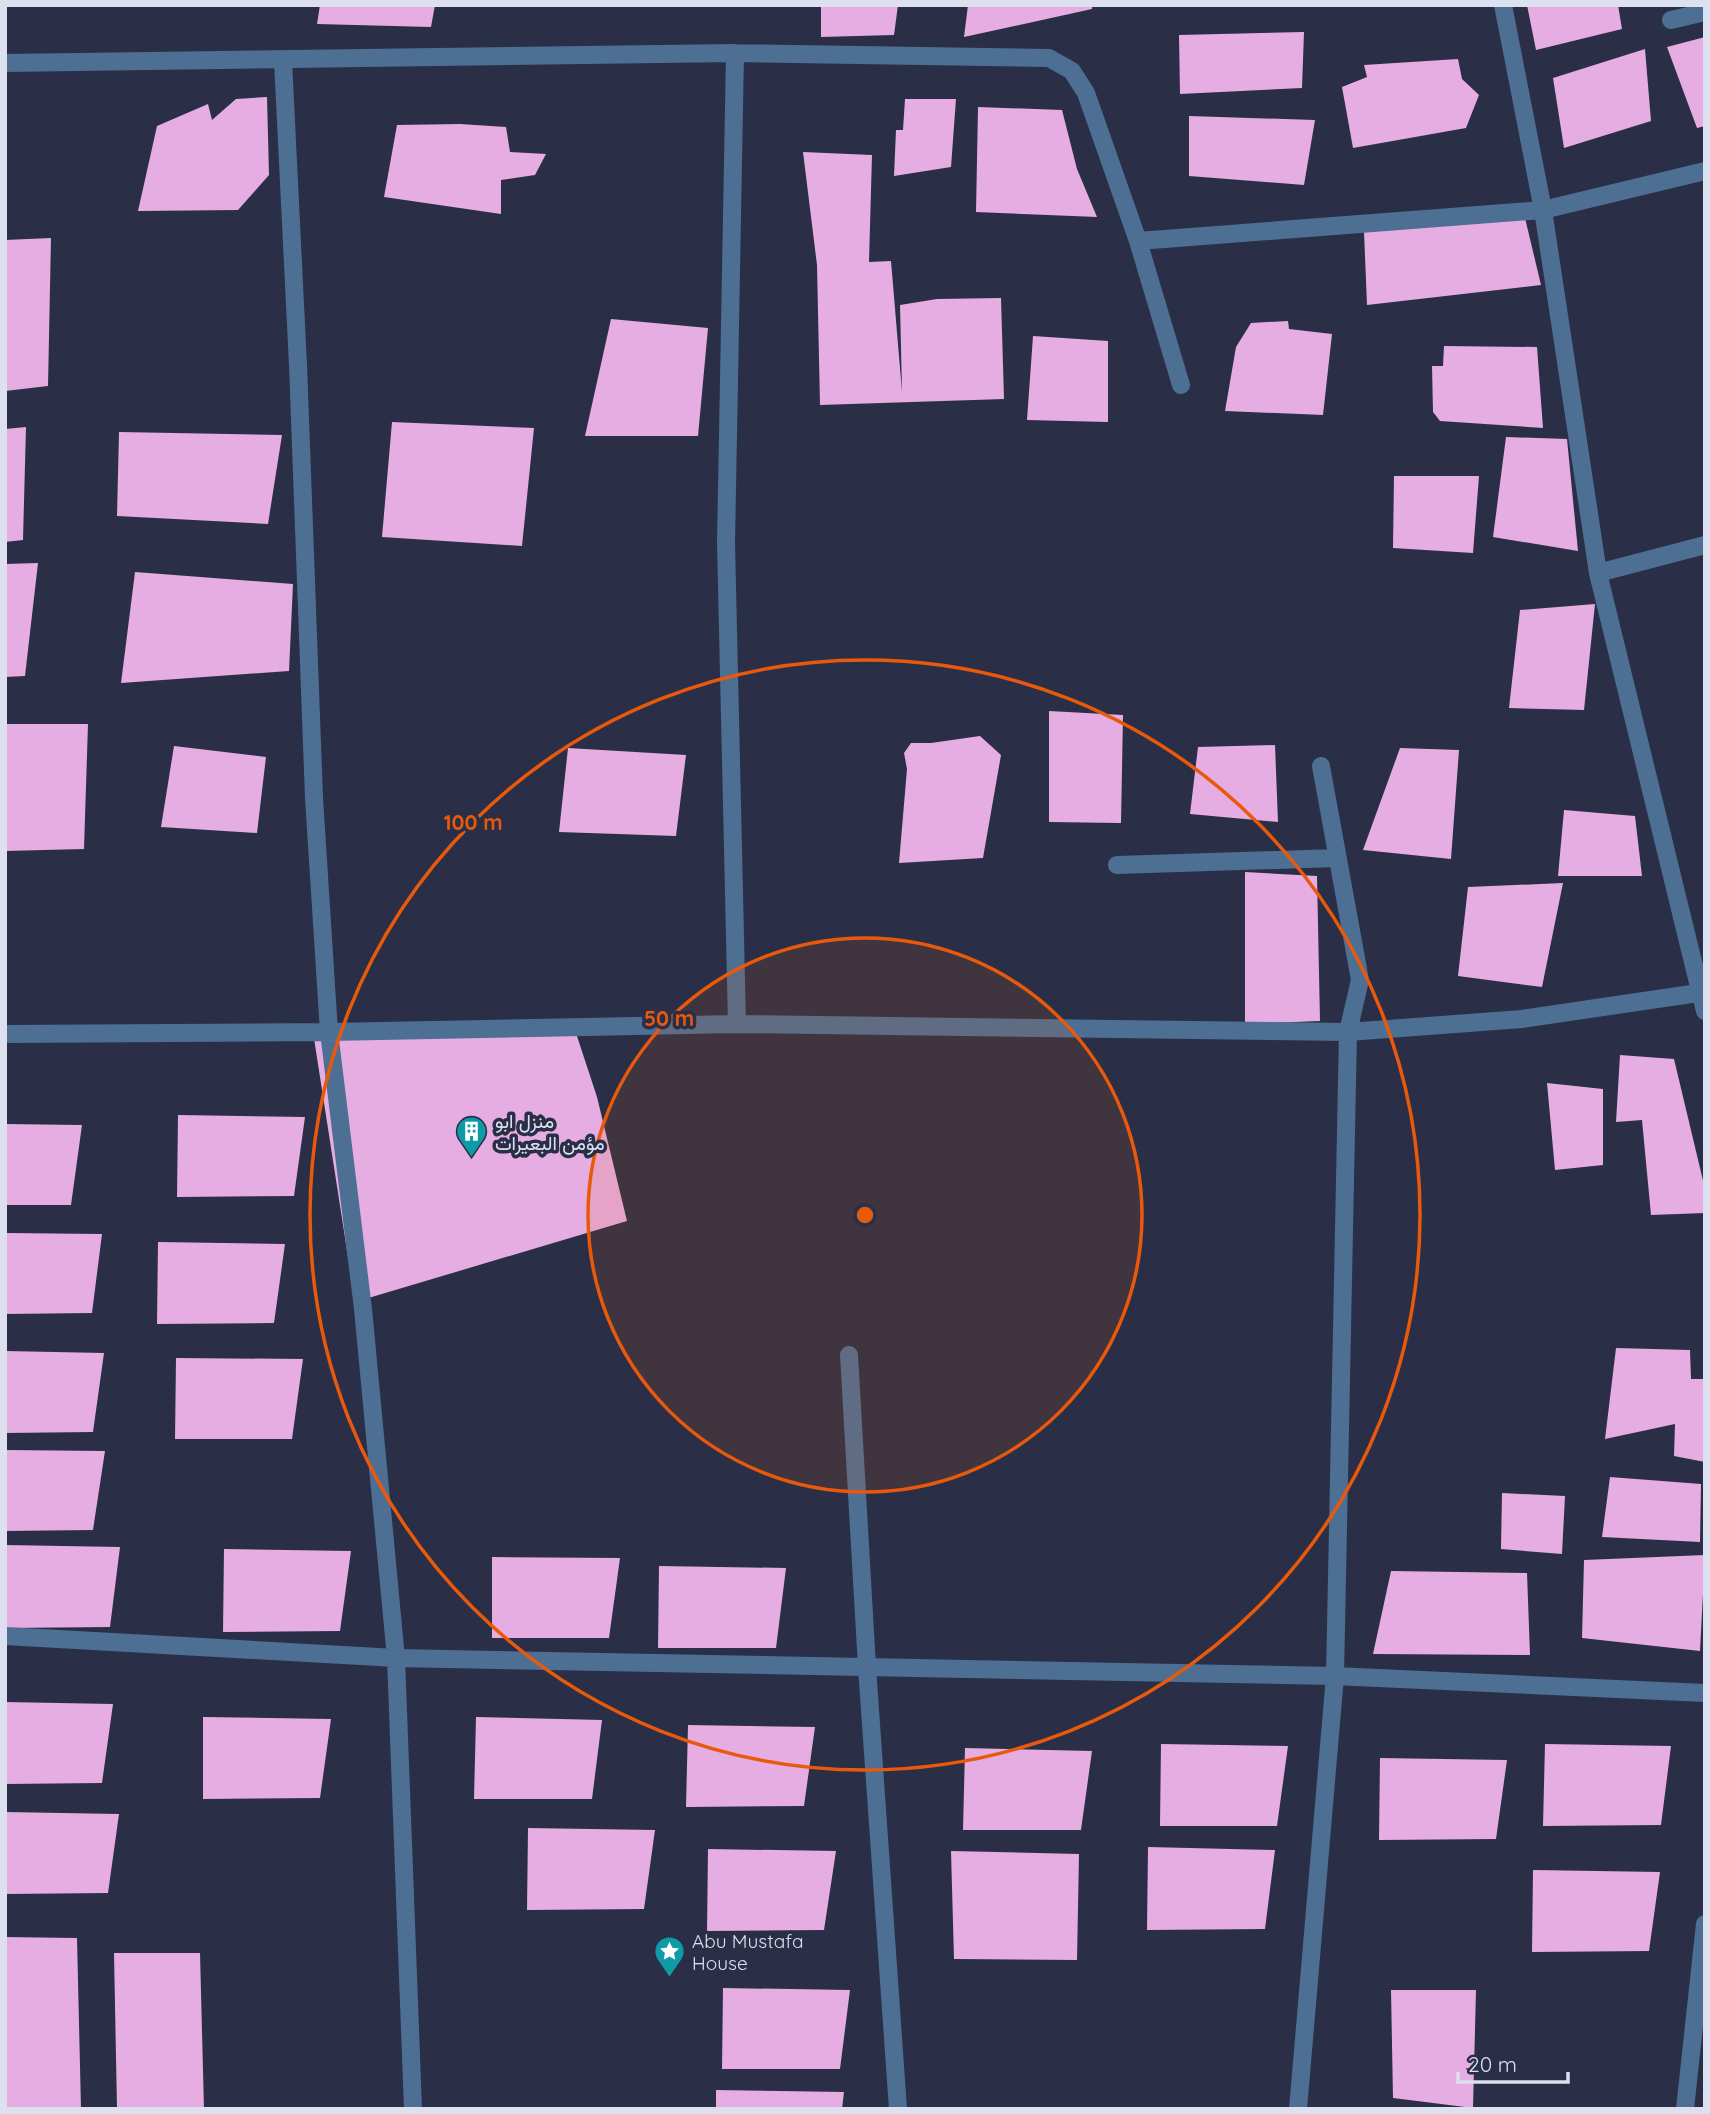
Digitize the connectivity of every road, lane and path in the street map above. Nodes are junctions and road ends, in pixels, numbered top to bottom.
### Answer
1 (1503, 5) edge
2 (1705, 12) edge
3 (1671, 20) dead end
4 (735, 53) junction
5 (284, 61) junction
6 (5, 63) edge
7 (1705, 171) edge
8 (1543, 210) junction
9 (1138, 241) junction
10 (1181, 385) dead end
11 (1705, 545) edge
12 (1598, 573) junction
13 (1321, 766) dead end
14 (1337, 858) junction
15 (1117, 865) dead end
16 (1703, 999) edge
17 (737, 1024) junction
18 (329, 1032) junction
19 (1348, 1032) junction
20 (5, 1034) edge
21 (849, 1355) dead end
22 (5, 1636) edge
23 (396, 1658) junction
24 (867, 1667) junction
25 (1335, 1676) junction
26 (1705, 1693) edge
27 (1705, 1924) edge
28 (413, 2109) edge
29 (898, 2109) edge
30 (1297, 2109) edge
31 (1685, 2109) edge

1 - 8 street
2 - 3 street
4 - 5 street
4 - 9 street
4 - 17 street
5 - 6 street
5 - 18 street
7 - 8 street
8 - 9 street
8 - 12 street
9 - 10 street
11 - 12 street
12 - 16 street
13 - 14 street
14 - 15 street
14 - 19 street
16 - 19 street
17 - 18 street
17 - 19 street
18 - 20 street
18 - 23 street
19 - 25 street
21 - 24 street
22 - 23 street
23 - 24 street
23 - 28 street
24 - 25 street
24 - 29 street
25 - 26 street
25 - 30 street
27 - 31 street

